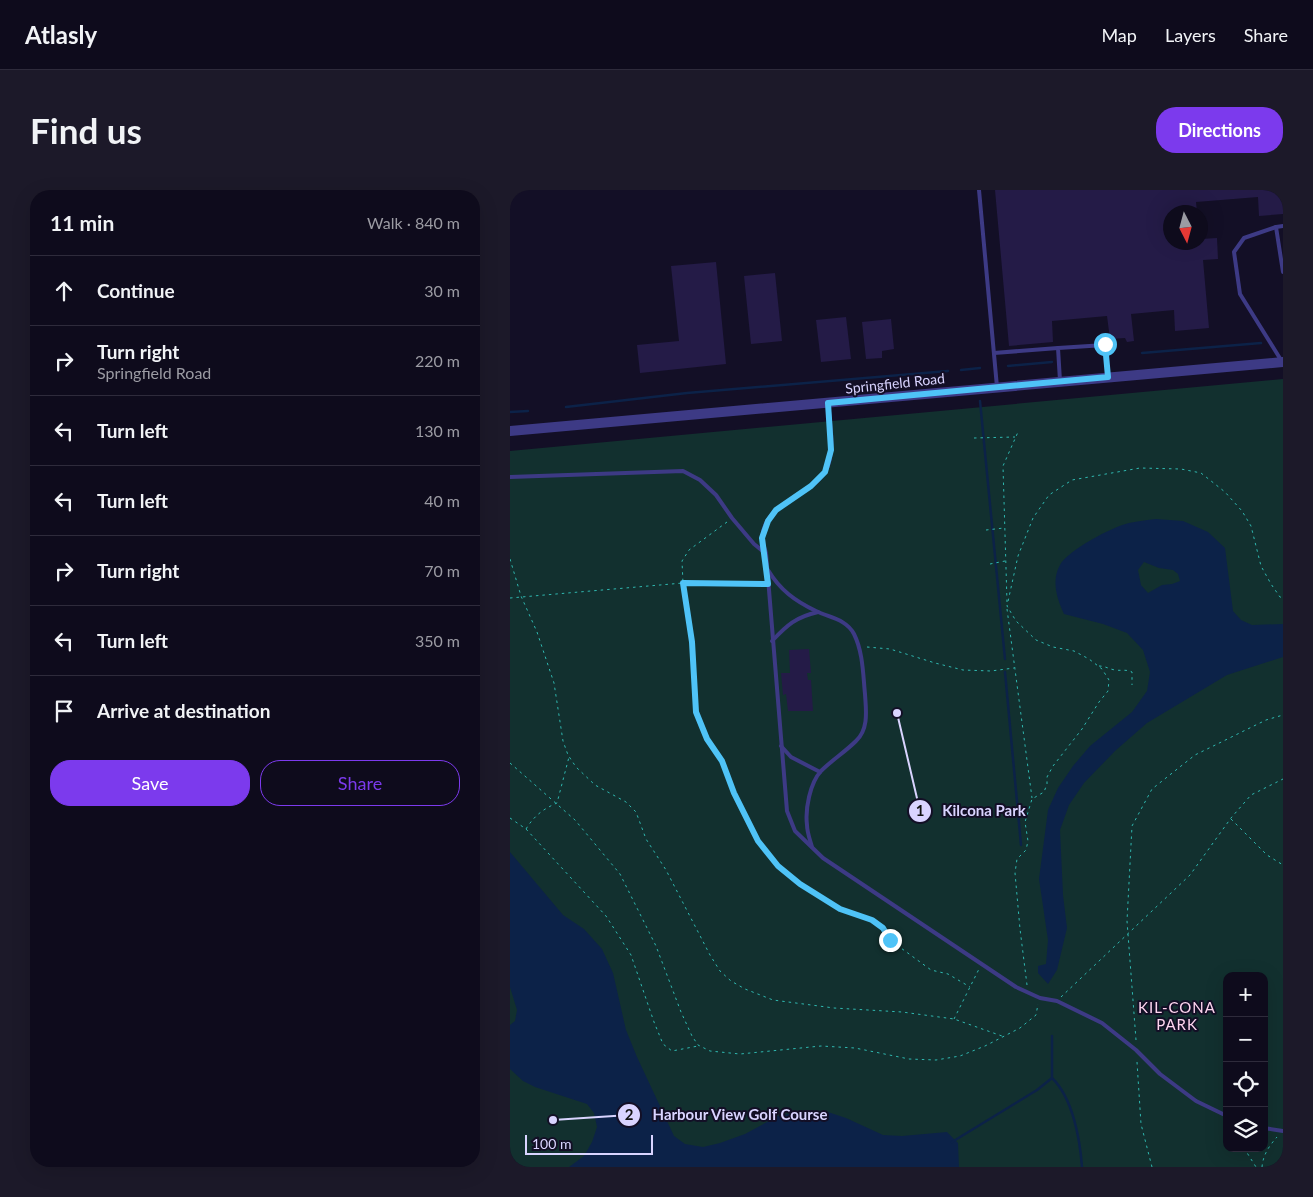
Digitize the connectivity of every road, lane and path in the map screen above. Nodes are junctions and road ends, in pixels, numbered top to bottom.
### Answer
1 (979, 190) edge
2 (1283, 226) edge
3 (1276, 227) junction
4 (1283, 272) edge
5 (1058, 348) junction
6 (994, 353) junction
7 (1282, 362) edge
8 (1108, 377) junction
9 (1060, 381) junction
10 (997, 387) junction
11 (828, 403) junction
12 (510, 431) edge
13 (1018, 432) dead end
14 (1016, 437) junction
15 (974, 438) dead end
16 (510, 477) edge
17 (732, 518) junction
18 (1005, 528) junction
19 (986, 530) dead end
20 (766, 553) junction
21 (510, 559) edge
22 (1006, 561) junction
23 (990, 564) dead end
24 (767, 568) junction
25 (683, 583) junction
26 (768, 584) junction
27 (522, 596) junction
28 (510, 598) edge
29 (1283, 598) edge
30 (1007, 606) junction
31 (818, 612) junction
32 (772, 642) junction
33 (859, 647) junction
34 (1098, 666) junction
35 (1015, 668) junction
36 (1132, 684) dead end
37 (1283, 715) edge
38 (782, 746) junction
39 (569, 757) junction
40 (510, 763) edge
41 (820, 772) junction
42 (1283, 779) edge
43 (1032, 799) junction
44 (556, 803) junction
45 (510, 818) edge
46 (1231, 818) junction
47 (526, 829) junction
48 (812, 847) junction
49 (1283, 865) edge
50 (1128, 935) junction
51 (981, 963) junction
52 (970, 987) junction
53 (1029, 993) junction
54 (1040, 998) junction
55 (1056, 1001) junction
56 (954, 1019) junction
57 (1002, 1036) junction
58 (698, 1045) junction
59 (1136, 1050) junction
60 (1223, 1114) edge
61 (1268, 1129) edge
62 (1283, 1131) edge
63 (1247, 1152) edge
64 (1152, 1167) edge
65 (1256, 1167) edge
66 (1262, 1167) edge

1 - 6 lane
2 - 3 lane
3 - 4 lane
3 - 7 lane
5 - 6 lane
5 - 8 lane
5 - 9 lane
6 - 10 lane
7 - 8 street, Springfield Road
8 - 9 street, Springfield Road
9 - 10 street, Springfield Road
10 - 11 street, Springfield Road
11 - 12 street, Springfield Road
11 - 20 lane
13 - 14 path
14 - 15 path
14 - 18 path
16 - 17 lane
17 - 20 lane
17 - 25 path
18 - 19 path
18 - 22 path
20 - 24 lane
21 - 27 path
22 - 23 path
22 - 30 path
24 - 26 lane
24 - 31 lane
25 - 26 path
25 - 27 path
25 - 52 path
26 - 32 lane
27 - 28 path
27 - 39 path
29 - 30 path
30 - 34 path
30 - 35 path
31 - 32 lane
31 - 33 lane
32 - 38 lane
33 - 35 path
33 - 41 lane
34 - 36 path
34 - 43 path
35 - 43 path
37 - 50 path
38 - 41 lane
38 - 48 lane
39 - 44 path
39 - 56 path
40 - 44 path
41 - 48 lane
42 - 46 path
43 - 53 path
44 - 47 path
44 - 58 path
45 - 47 path
46 - 49 path
46 - 50 path
47 - 58 path
48 - 51 lane
50 - 55 path
50 - 59 path
51 - 52 path
51 - 53 lane
52 - 56 path
53 - 54 lane
54 - 55 lane
54 - 57 path
55 - 59 lane
56 - 57 path
57 - 58 path
59 - 60 lane
59 - 64 path
61 - 62 lane
62 - 66 path
63 - 65 path

